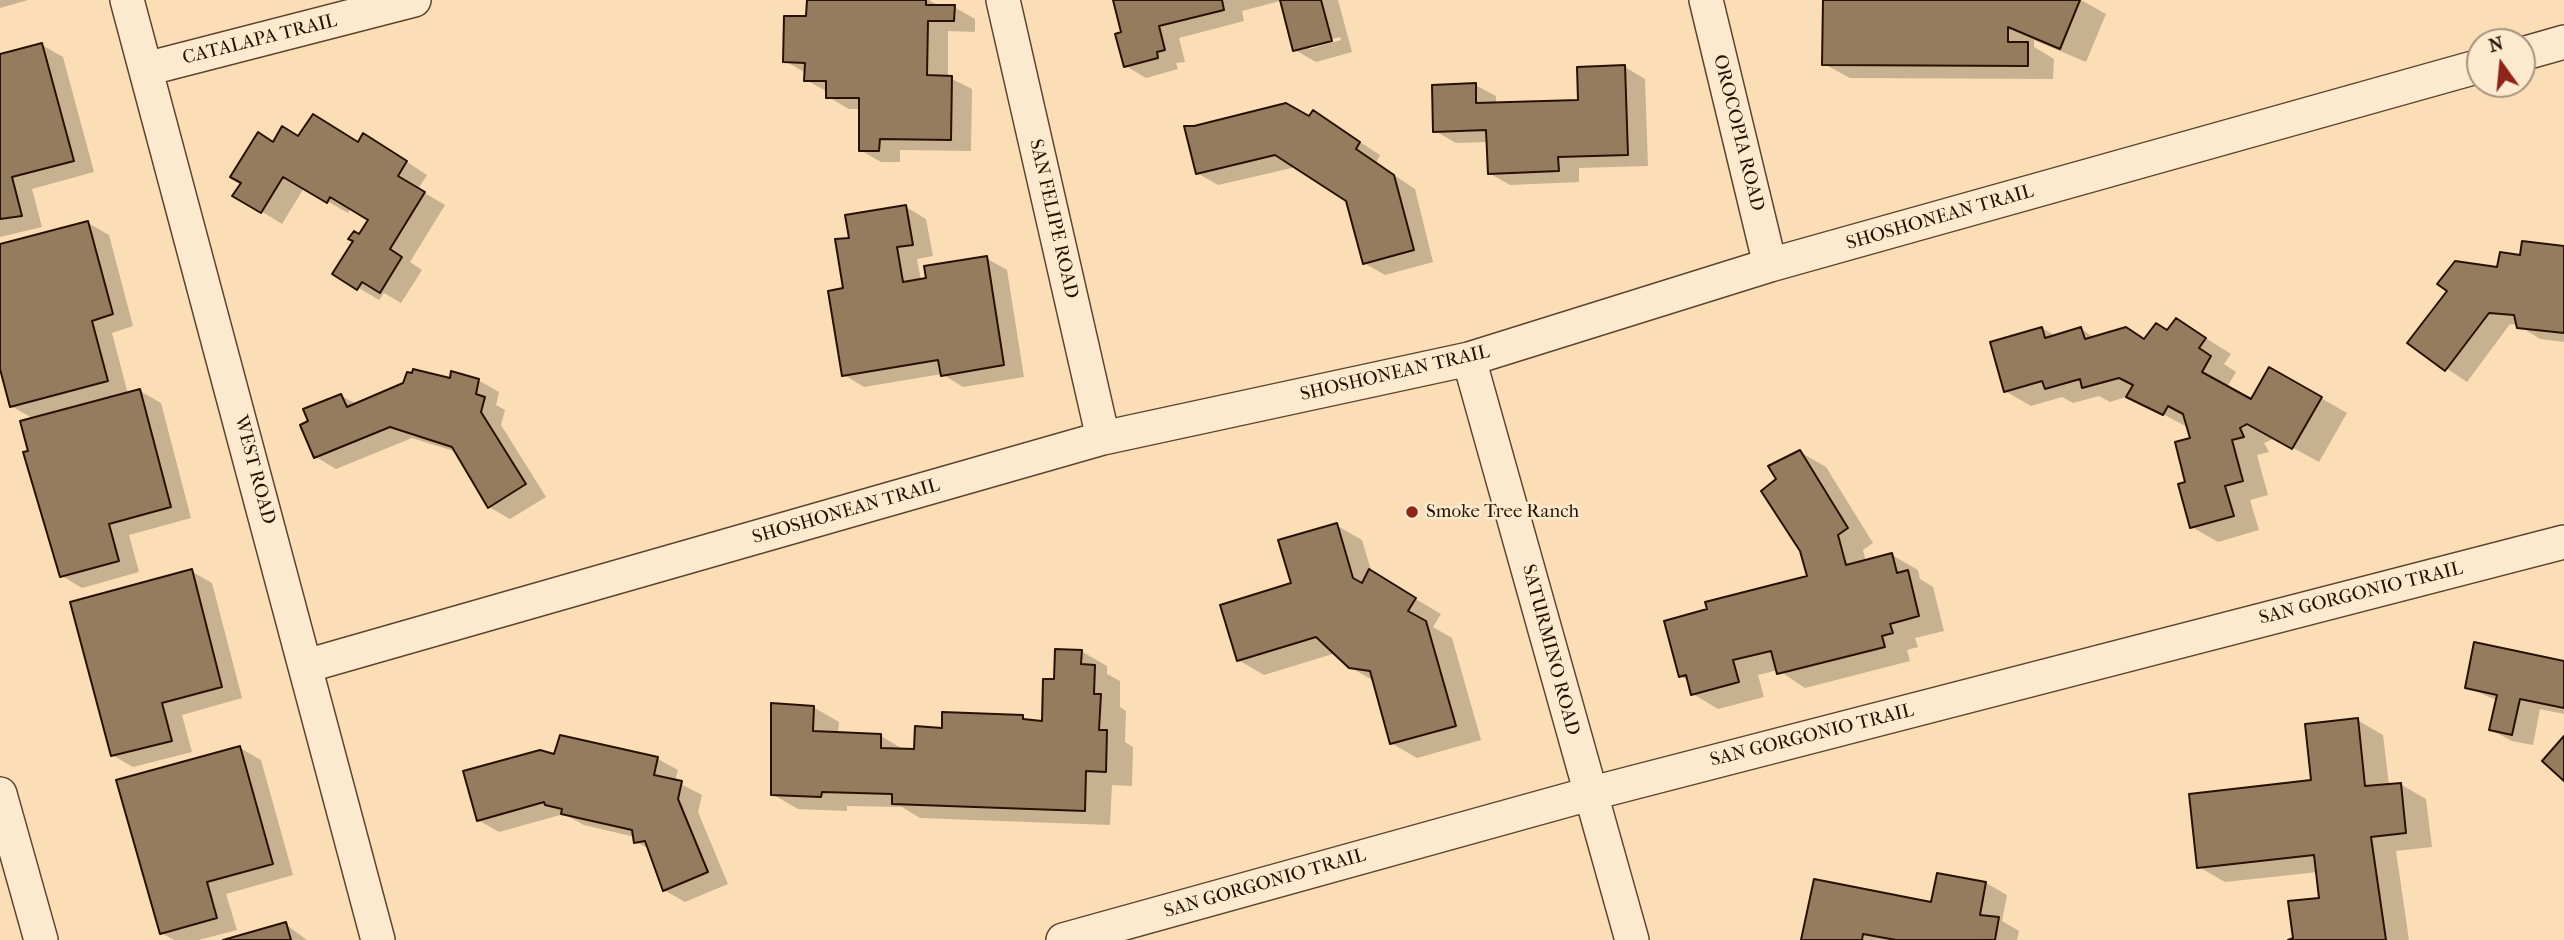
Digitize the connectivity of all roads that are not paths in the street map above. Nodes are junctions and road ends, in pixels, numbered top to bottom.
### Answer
1 (127, 0) edge
2 (414, 0) edge
3 (1003, 0) edge
4 (1706, 0) edge
5 (2564, 42) edge
6 (2536, 50) edge
7 (146, 69) junction
8 (2466, 70) edge
9 (1770, 265) junction
10 (1469, 359) junction
11 (1103, 439) junction
12 (2564, 542) edge
13 (306, 666) junction
14 (0, 794) edge
15 (1589, 794) junction
16 (41, 940) edge
17 (378, 940) edge
18 (1063, 940) edge
19 (1632, 940) edge

1 - 7 street, WEST ROAD
2 - 7 street, CATALAPA TRAIL
3 - 11 street, SAN FELIPE ROAD
4 - 9 street, OROCOPIA ROAD
5 - 6 street
7 - 13 street, WEST ROAD
8 - 9 street, SHOSHONEAN TRAIL
9 - 10 street, SHOSHONEAN TRAIL
10 - 11 street, SHOSHONEAN TRAIL
10 - 15 street, SATURMINO ROAD
11 - 13 street, SHOSHONEAN TRAIL
12 - 15 street, SAN GORGONIO TRAIL
13 - 17 street, WEST ROAD
14 - 16 street
15 - 18 street, SAN GORGONIO TRAIL
15 - 19 street, SATURMINO ROAD

